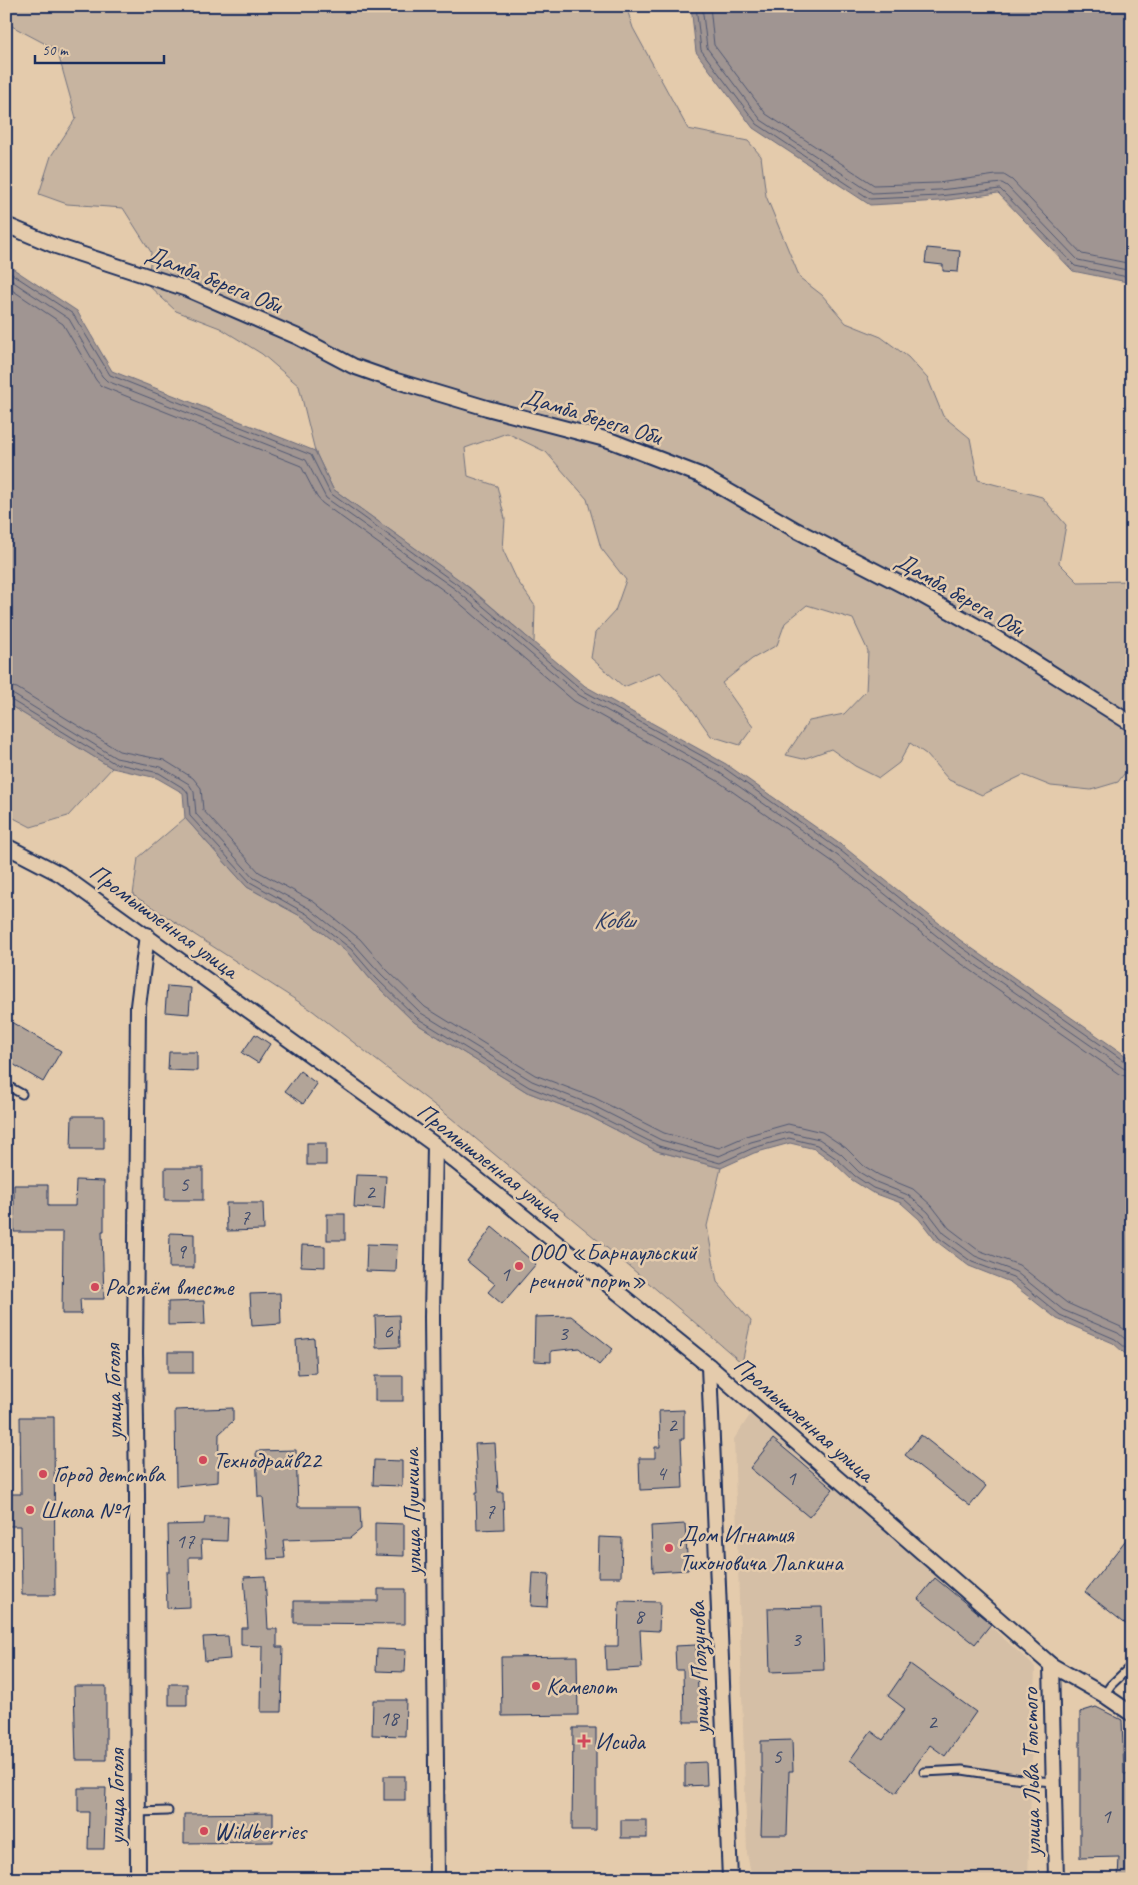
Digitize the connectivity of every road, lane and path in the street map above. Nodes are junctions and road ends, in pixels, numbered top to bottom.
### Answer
1 (6, 224) edge
2 (1132, 724) edge
3 (6, 846) edge
4 (147, 935) junction
5 (6, 1085) edge
6 (22, 1094) dead end
7 (435, 1145) junction
8 (709, 1366) junction
9 (1051, 1665) junction
10 (1132, 1665) edge
11 (1104, 1695) junction
12 (1132, 1714) edge
13 (924, 1772) dead end
14 (1054, 1782) junction
15 (138, 1812) junction
16 (168, 1812) dead end
17 (138, 1879) edge
18 (437, 1879) edge
19 (730, 1879) edge
20 (1056, 1879) edge

1 - 2 street, Дамба берега Оби
3 - 4 street, Промышленная улица
4 - 7 street, Промышленная улица
4 - 15 street, улица Гоголя
5 - 6 lane
7 - 8 street, Промышленная улица
7 - 18 street, улица Пушкина
8 - 9 street, Промышленная улица
8 - 19 street, улица Ползунова
9 - 11 street, Промышленная улица
9 - 14 street, улица Льва Толстого
10 - 11 lane
11 - 12 street, Промышленная улица
13 - 14 lane
14 - 20 street, улица Льва Толстого
15 - 16 lane
15 - 17 street, улица Гоголя

